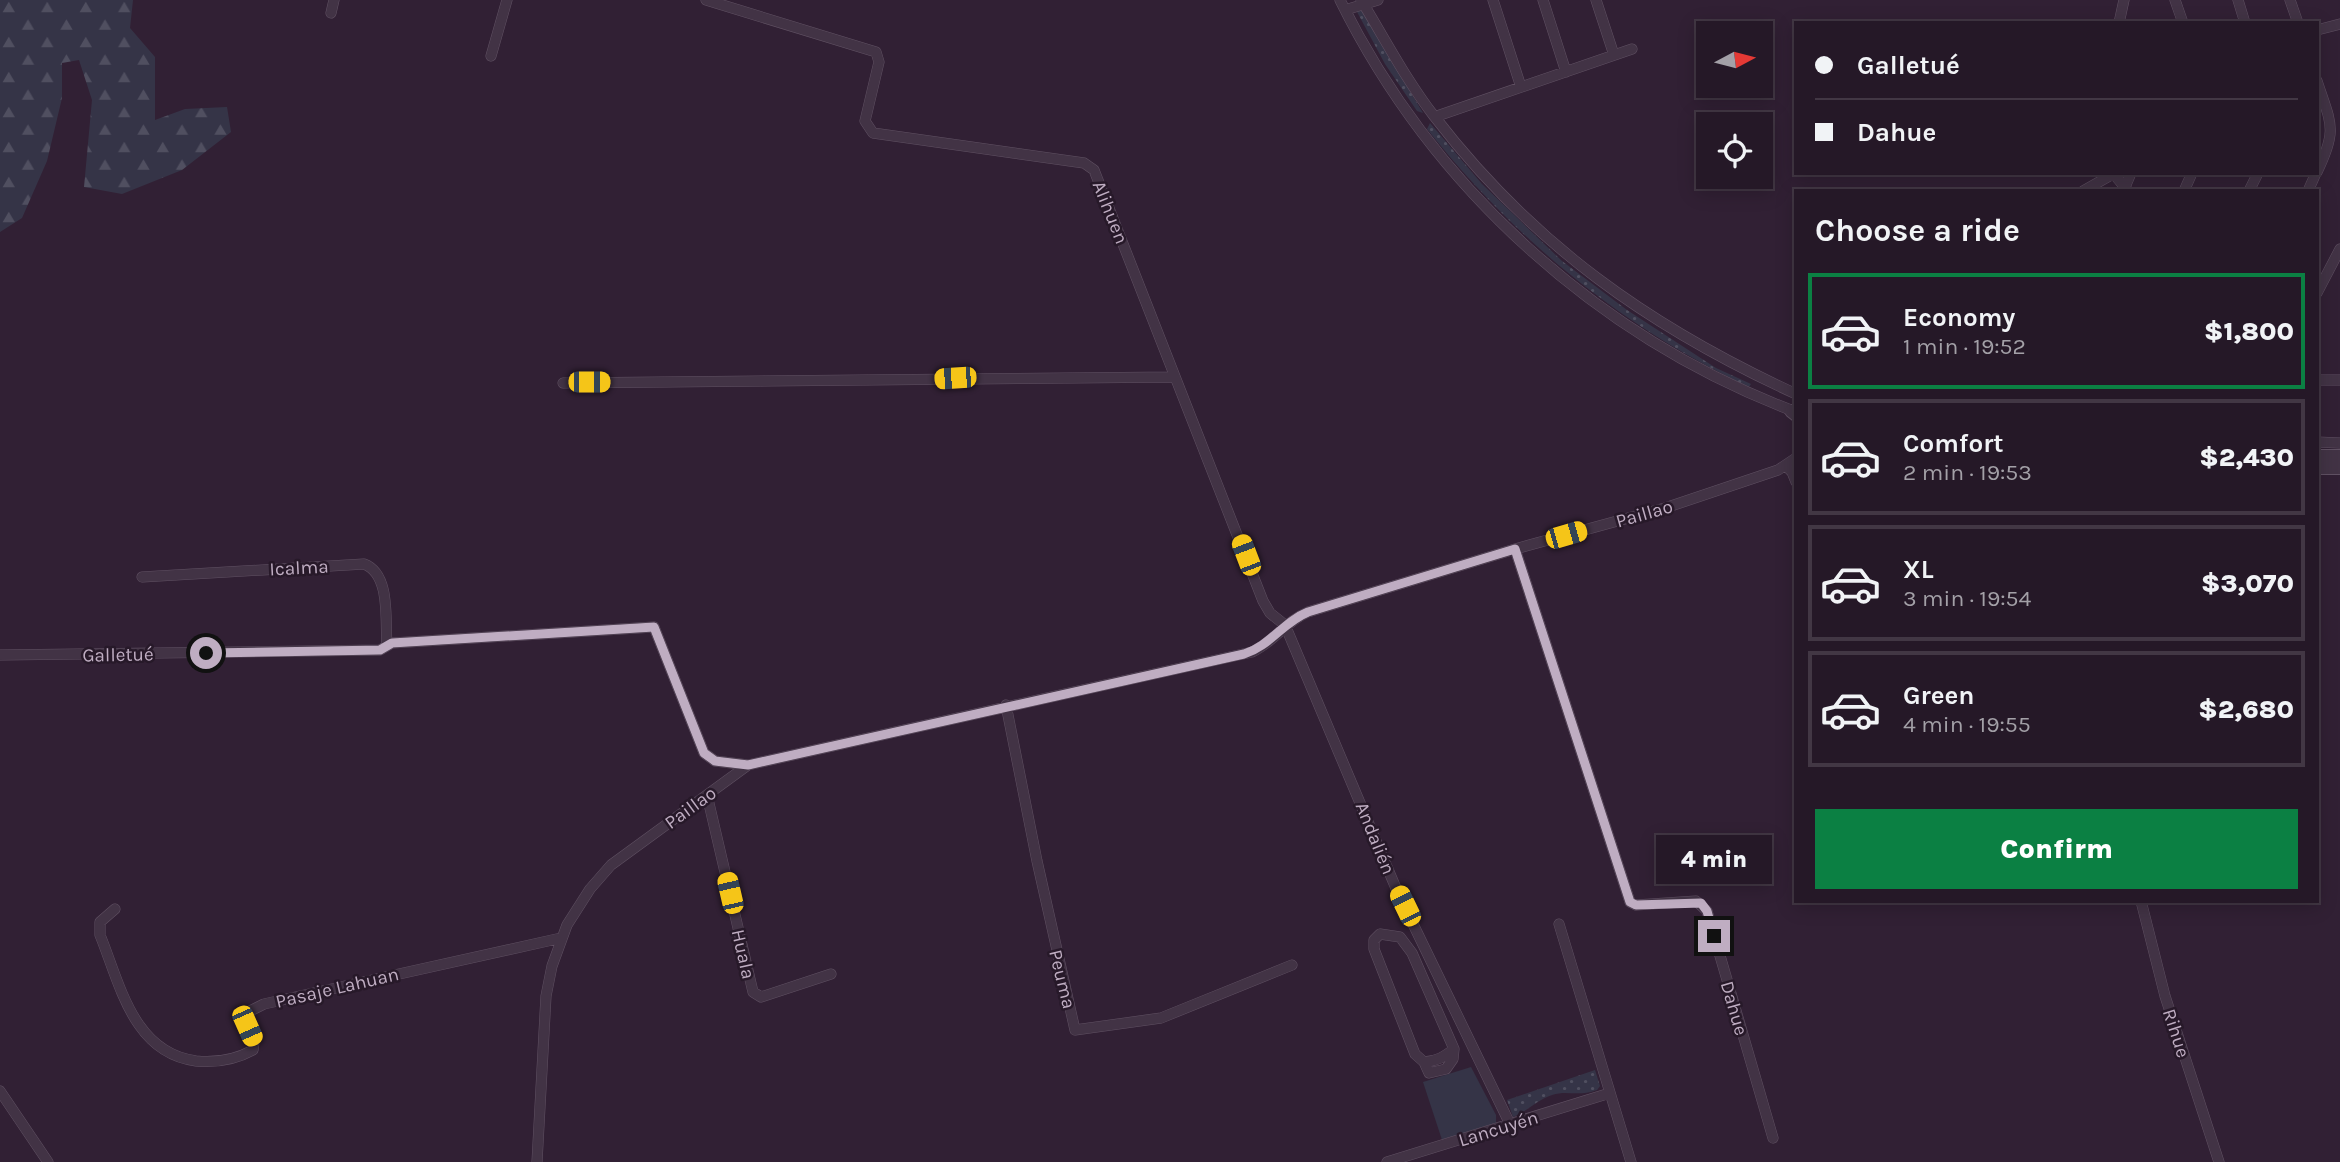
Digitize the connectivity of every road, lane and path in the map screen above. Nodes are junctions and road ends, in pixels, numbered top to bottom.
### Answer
1 (334, 0) edge
2 (507, 0) edge
3 (706, 0) edge
4 (1340, 0) edge
5 (1378, 0) edge
6 (1493, 0) edge
7 (1543, 0) edge
8 (1596, 0) edge
9 (2124, 0) edge
10 (2175, 0) edge
11 (2238, 0) edge
12 (2290, 0) edge
13 (1362, 2) edge
14 (1345, 10) junction
15 (331, 13) dead end
16 (2119, 21) edge
17 (2182, 21) edge
18 (2244, 21) edge
19 (2297, 21) edge
20 (2340, 24) edge
21 (2319, 29) edge
22 (1632, 49) dead end
23 (1614, 55) junction
24 (491, 56) dead end
25 (1566, 72) junction
26 (1521, 87) junction
27 (2319, 88) edge
28 (1437, 115) junction
29 (1419, 126) junction
30 (2319, 169) edge
31 (2111, 175) edge
32 (2114, 175) edge
33 (2087, 189) edge
34 (2126, 189) edge
35 (2340, 249) edge
36 (2319, 289) edge
37 (1175, 377) junction
38 (2319, 380) edge
39 (2340, 380) edge
40 (564, 383) dead end
41 (1794, 393) edge
42 (1794, 412) edge
43 (2319, 442) edge
44 (2340, 443) edge
45 (2319, 456) edge
46 (2340, 456) edge
47 (1794, 460) edge
48 (1786, 466) junction
49 (2319, 468) edge
50 (2340, 468) edge
51 (1794, 477) edge
52 (1515, 549) junction
53 (142, 577) dead end
54 (1285, 625) junction
55 (387, 646) junction
56 (0, 655) edge
57 (1006, 705) junction
58 (748, 765) junction
59 (707, 794) junction
60 (2142, 903) edge
61 (115, 909) dead end
62 (1559, 924) dead end
63 (1414, 926) junction
64 (1394, 934) junction
65 (561, 937) junction
66 (1292, 965) dead end
67 (831, 974) dead end
68 (0, 1091) edge
69 (1610, 1093) junction
70 (1510, 1124) junction
71 (1773, 1138) dead end
72 (1393, 1161) edge
73 (48, 1162) edge
74 (537, 1162) edge
75 (1631, 1162) edge
76 (2219, 1162) edge

1 - 15 street
2 - 24 street
3 - 37 street, Alihuen
4 - 14 street
5 - 13 street
6 - 26 street
7 - 25 street
8 - 23 street
9 - 16 street
10 - 17 street
11 - 18 street
12 - 19 street
13 - 14 street
13 - 28 street
14 - 29 street
20 - 21 street
22 - 23 street
23 - 25 street
25 - 26 street
26 - 28 street
27 - 30 street
28 - 29 street
28 - 41 street
29 - 42 street
31 - 33 street
32 - 34 street
35 - 36 street
37 - 40 street
37 - 54 street, Alihuen
38 - 39 street
43 - 44 street
45 - 46 street
47 - 48 street, Paillao
48 - 51 street
48 - 52 street, Paillao
49 - 50 street
52 - 54 street, Paillao
52 - 71 street, Dahue
53 - 55 street, Icalma
54 - 57 street, Paillao
54 - 63 street, Andalién
55 - 56 street, Galletué
55 - 58 street, Galletué
57 - 58 street, Paillao
57 - 66 street, Peuma
58 - 59 street, Paillao
59 - 65 street, Paillao
59 - 67 street, Huala
60 - 76 street, Rihue
61 - 65 street, Pasaje Lahuan
62 - 69 street
63 - 64 street
63 - 70 street, Andalién
64 - 64 street
65 - 74 street, Paillao
68 - 73 street
69 - 70 street, Lancuyén
69 - 75 street
70 - 72 street, Lancuyén

